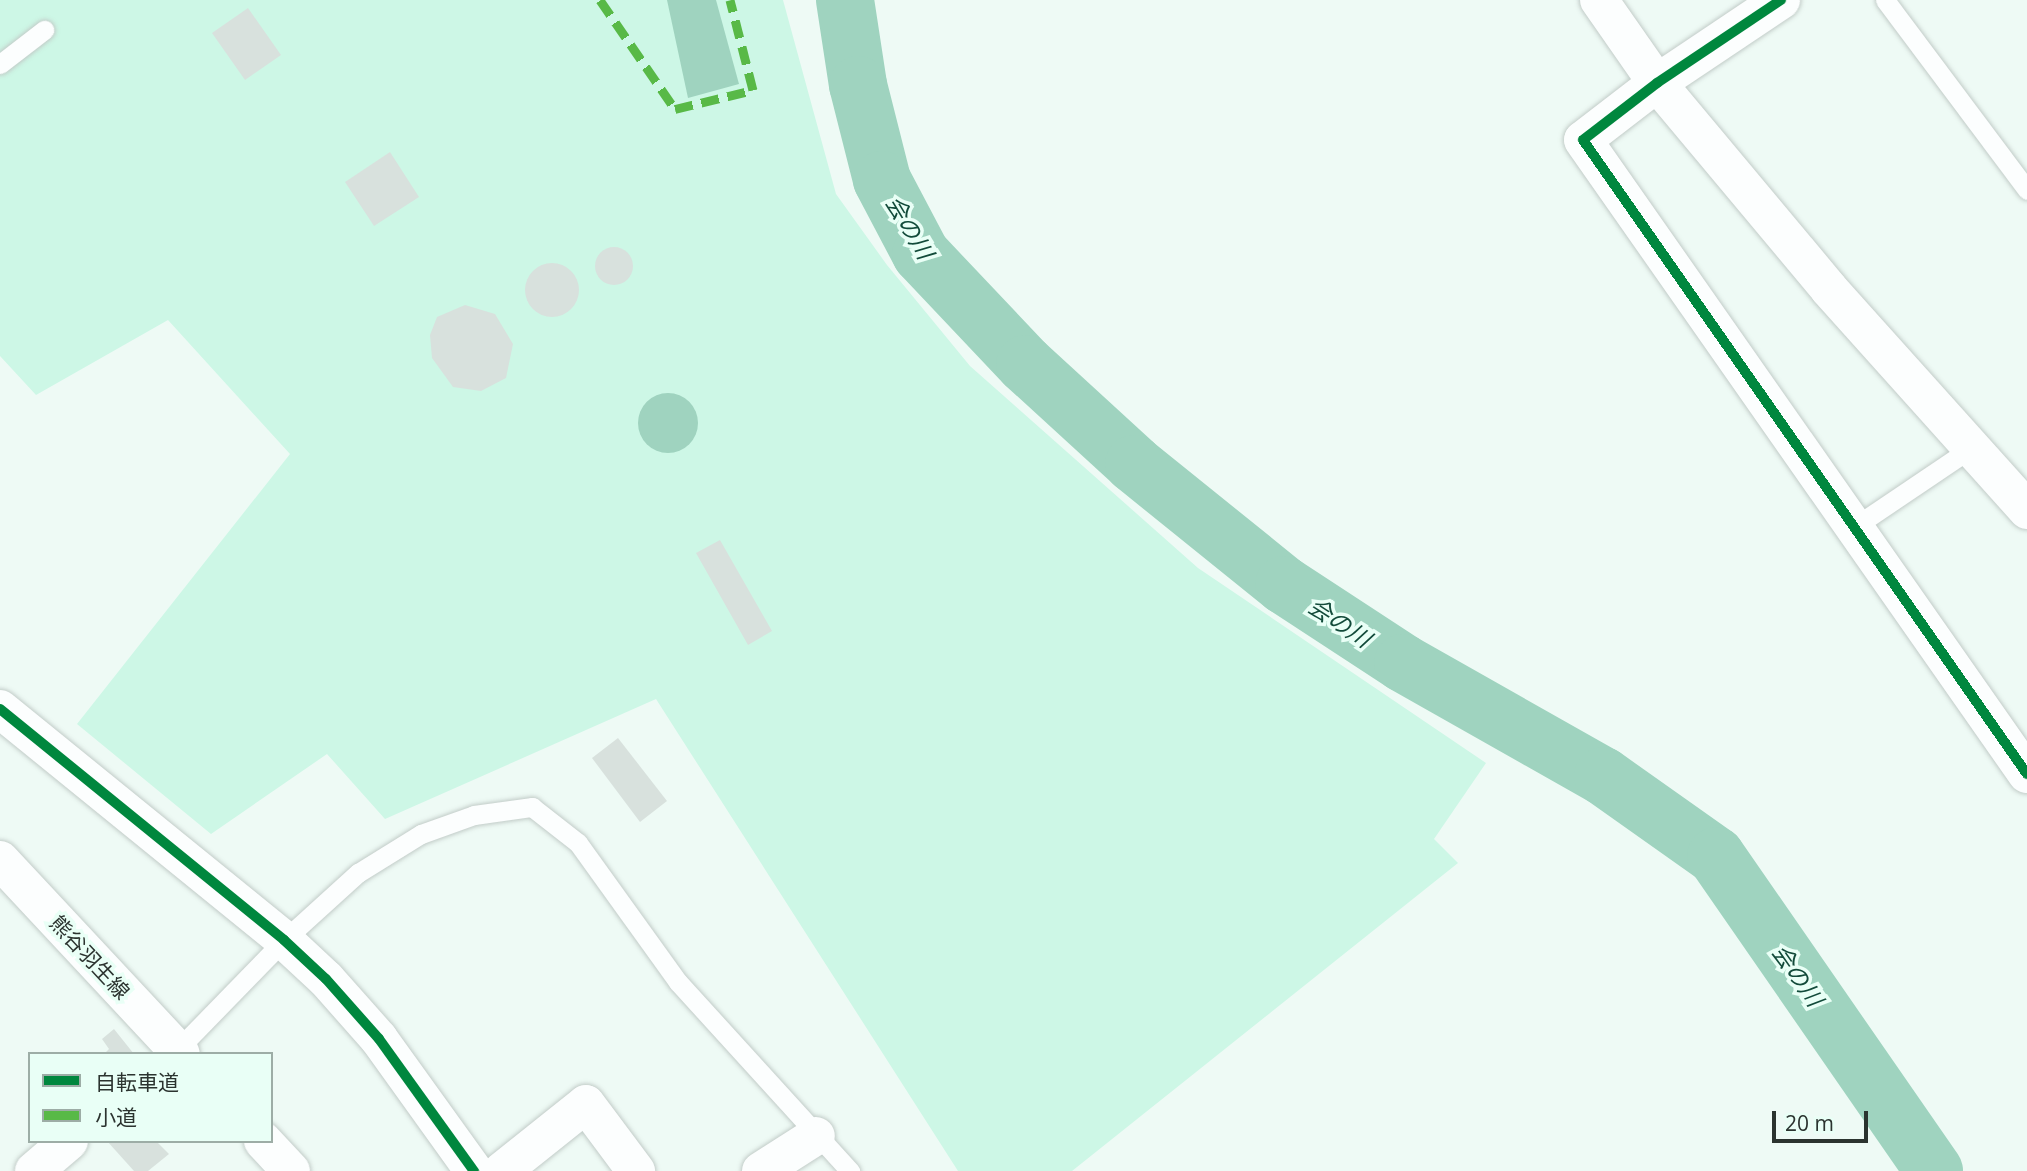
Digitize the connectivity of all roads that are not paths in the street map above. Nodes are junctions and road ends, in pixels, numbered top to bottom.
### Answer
1 (1599, 0) edge
2 (1781, 0) edge
3 (1885, 0) edge
4 (44, 30) dead end
5 (0, 64) edge
6 (1657, 83) junction
7 (2027, 190) edge
8 (1971, 448) junction
9 (2027, 510) edge
10 (1854, 527) junction
11 (0, 709) edge
12 (2027, 774) edge
13 (0, 860) edge
14 (284, 940) junction
15 (177, 1052) edge
16 (816, 1136) junction
17 (67, 1143) edge
18 (265, 1143) edge
19 (34, 1171) edge
20 (291, 1171) edge
21 (474, 1171) edge
22 (502, 1171) edge
23 (636, 1171) edge
24 (761, 1171) edge
25 (850, 1171) edge

1 - 6 street
2 - 6 street
3 - 7 lane
4 - 5 lane
6 - 8 street
6 - 10 street
8 - 9 street
8 - 10 lane
10 - 12 street
11 - 14 street
13 - 15 street, 熊谷羽生線
14 - 15 lane
14 - 16 lane
14 - 21 street
16 - 24 street
16 - 25 lane
17 - 19 street
18 - 20 street
22 - 23 street

